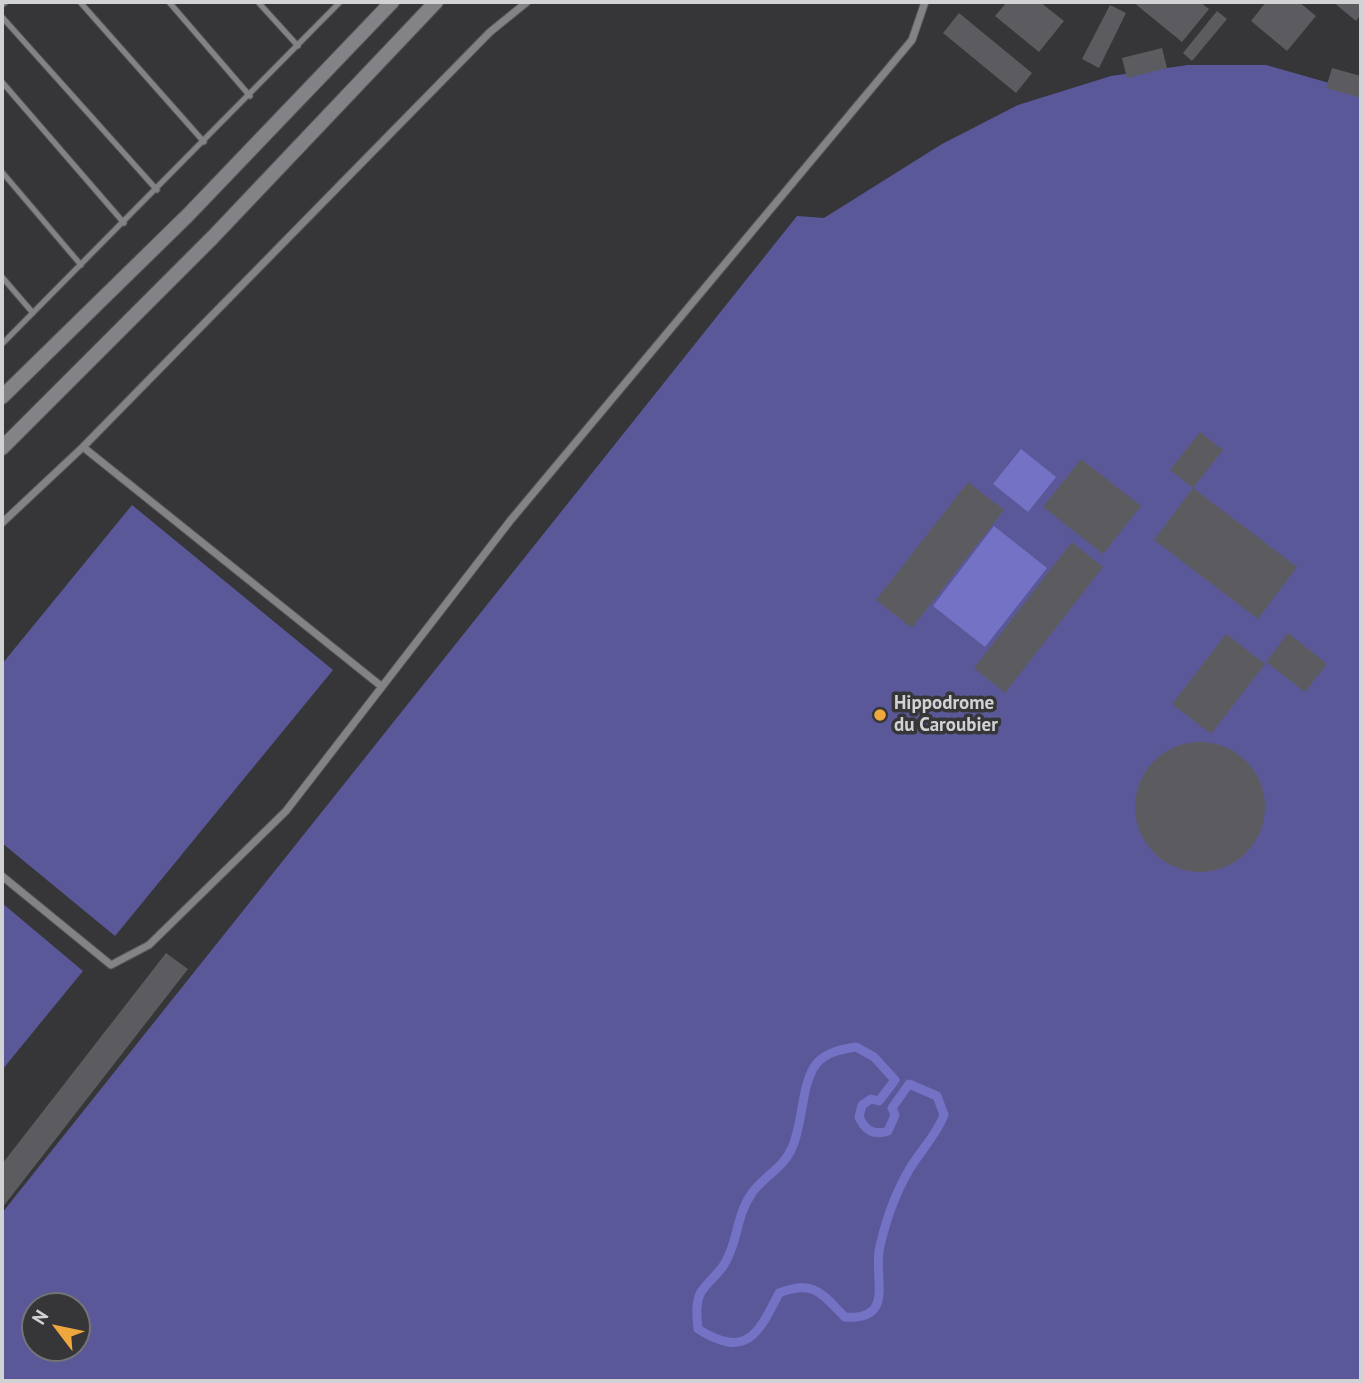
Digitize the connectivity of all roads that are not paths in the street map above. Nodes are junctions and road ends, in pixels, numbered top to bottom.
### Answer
1 (80, 2) edge
2 (169, 2) edge
3 (258, 2) edge
4 (340, 2) edge
5 (392, 2) edge
6 (436, 2) edge
7 (527, 2) edge
8 (925, 2) edge
9 (2, 17) edge
10 (298, 46) junction
11 (2, 82) edge
12 (250, 96) junction
13 (204, 142) junction
14 (2, 172) edge
15 (157, 190) junction
16 (124, 223) junction
17 (81, 265) junction
18 (2, 277) edge
19 (33, 313) junction
20 (2, 344) edge
21 (2, 397) edge
22 (2, 447) edge
23 (83, 447) junction
24 (2, 523) edge
25 (381, 687) junction
26 (2, 876) edge

1 - 13 lane
2 - 12 lane
3 - 10 lane
4 - 10 lane
5 - 21 street
6 - 22 street
7 - 23 street
8 - 25 street
9 - 15 lane
10 - 12 lane
11 - 16 lane
12 - 13 lane
13 - 15 lane
14 - 17 lane
15 - 16 lane
16 - 17 lane
17 - 19 lane
18 - 19 lane
19 - 20 lane
23 - 24 street
23 - 25 street
25 - 26 street

